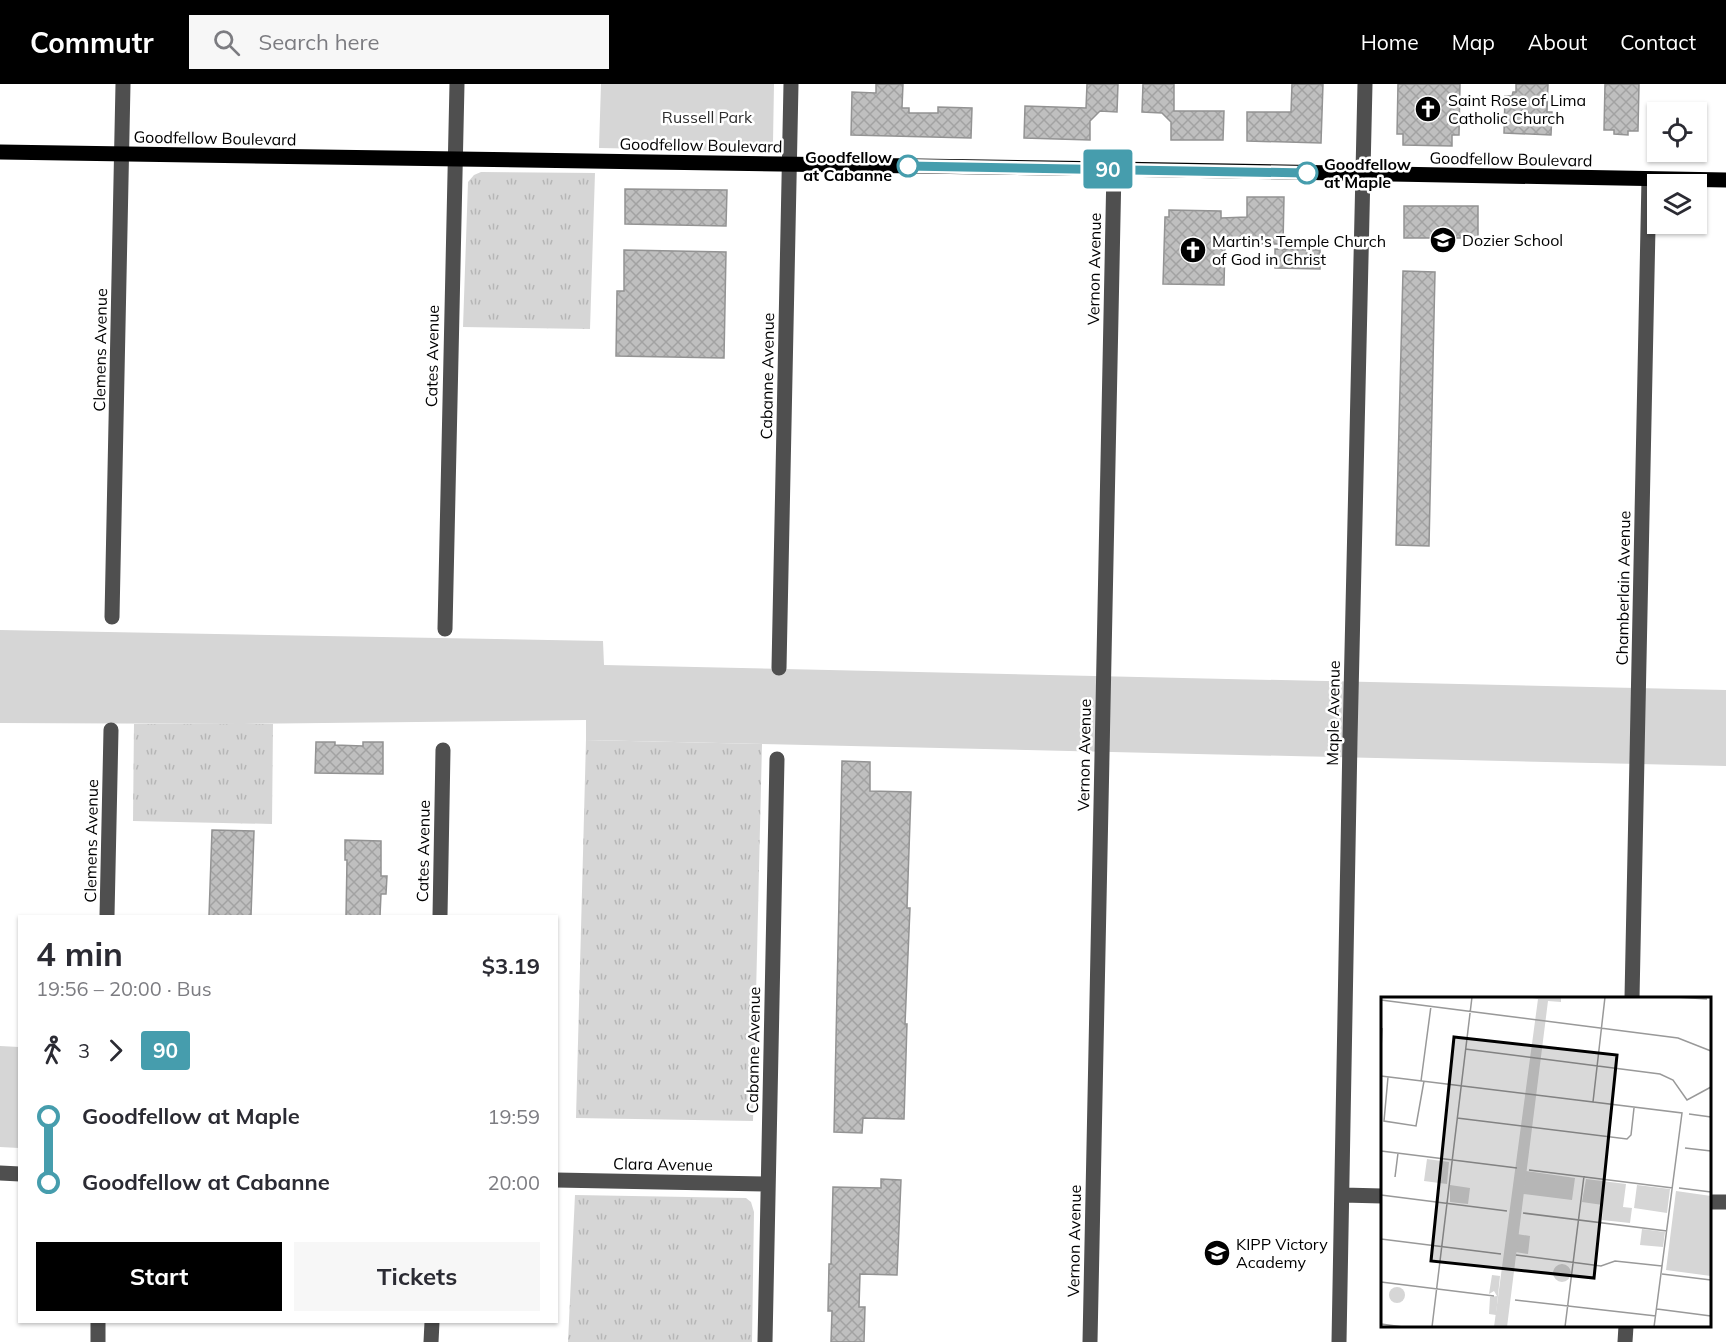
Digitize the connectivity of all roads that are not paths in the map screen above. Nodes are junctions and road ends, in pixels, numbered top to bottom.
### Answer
1 (123, 84) edge
2 (457, 84) edge
3 (791, 84) edge
4 (1365, 84) edge
5 (0, 152) edge
6 (122, 155) junction
7 (455, 160) junction
8 (790, 164) junction
9 (1114, 169) junction
10 (1364, 174) junction
11 (1647, 179) edge
12 (1707, 180) edge
13 (1726, 180) edge
14 (1648, 234) edge
15 (112, 617) dead end
16 (445, 629) dead end
17 (779, 668) dead end
18 (111, 730) dead end
19 (443, 750) dead end
20 (777, 759) dead end
21 (107, 915) edge
22 (440, 915) edge
23 (1632, 997) edge
24 (0, 1173) edge
25 (18, 1173) edge
26 (558, 1180) edge
27 (768, 1185) junction
28 (1343, 1195) junction
29 (1381, 1196) edge
30 (98, 1323) edge
31 (432, 1323) edge
32 (1626, 1327) edge
33 (98, 1342) edge
34 (431, 1342) edge
35 (765, 1342) edge
36 (1090, 1342) edge
37 (1339, 1342) edge
38 (1625, 1342) edge

1 - 6 street, Clemens Avenue
2 - 7 street, Cates Avenue
3 - 8 street, Cabanne Avenue
4 - 10 street, Maple Avenue
5 - 6 main road, Goodfellow Boulevard
6 - 7 main road, Goodfellow Boulevard
6 - 15 street, Clemens Avenue
7 - 8 main road, Goodfellow Boulevard
7 - 16 street, Cates Avenue
8 - 9 main road, Goodfellow Boulevard
8 - 17 street, Cabanne Avenue
9 - 10 main road, Goodfellow Boulevard
9 - 36 street, Vernon Avenue
10 - 11 main road, Goodfellow Boulevard
10 - 28 street, Maple Avenue
12 - 13 main road, Goodfellow Boulevard
14 - 23 street, Chamberlain Avenue
18 - 21 street, Clemens Avenue
19 - 22 street, Cates Avenue
20 - 27 street, Cabanne Avenue
24 - 25 street
26 - 27 street, Clara Avenue
27 - 35 street, Cabanne Avenue
28 - 29 street
28 - 37 street, Maple Avenue
30 - 33 street
31 - 34 street
32 - 38 street

